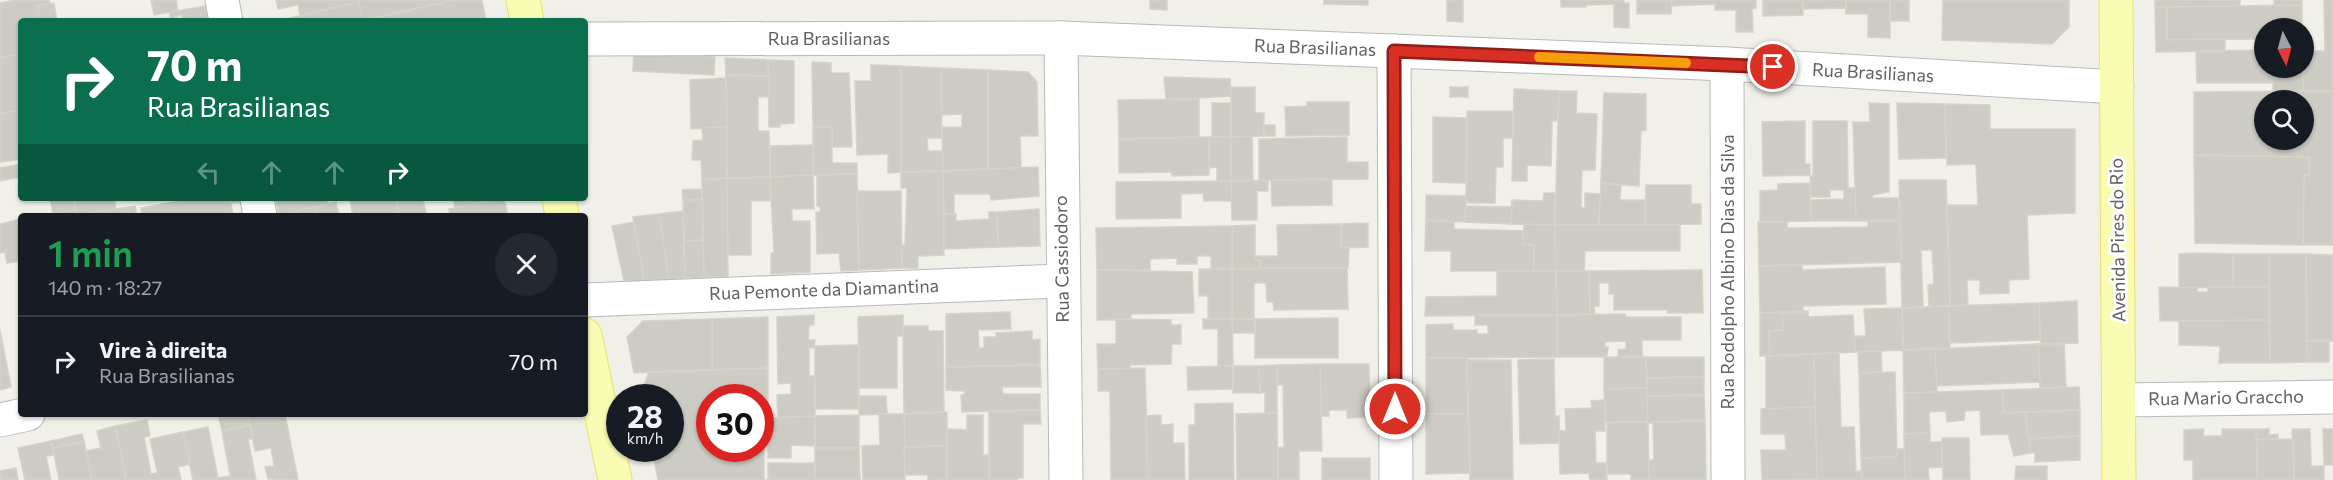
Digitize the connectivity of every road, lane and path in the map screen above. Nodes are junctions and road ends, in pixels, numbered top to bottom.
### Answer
1 (222, 0) edge
2 (523, 0) edge
3 (2116, 0) edge
4 (225, 18) edge
5 (526, 18) edge
6 (1061, 38) junction
7 (588, 39) edge
8 (1394, 51) junction
9 (1727, 64) junction
10 (2117, 87) junction
11 (1062, 281) junction
12 (588, 300) edge
13 (588, 350) edge
14 (2333, 397) edge
15 (2120, 400) junction
16 (18, 416) edge
17 (0, 420) edge
18 (615, 480) edge
19 (1066, 480) edge
20 (1396, 480) edge
21 (1728, 480) edge
22 (2119, 480) edge

1 - 4 street
2 - 5 main road
3 - 10 main road, Avenida Pires do Rio
6 - 7 street, Rua Brasilianas
6 - 8 street, Rua Brasilianas
6 - 11 street, Rua Cassiodoro
8 - 9 street, Rua Brasilianas
8 - 20 street
9 - 10 street, Rua Brasilianas
9 - 21 street, Rua Rodolpho Albino Dias da Silva
10 - 15 main road, Avenida Pires do Rio
11 - 12 street, Rua Pemonte da Diamantina
11 - 19 street, Rua Cassiodoro
13 - 18 main road
14 - 15 street, Rua Mario Graccho
15 - 22 main road, Avenida Pires do Rio
16 - 17 street

